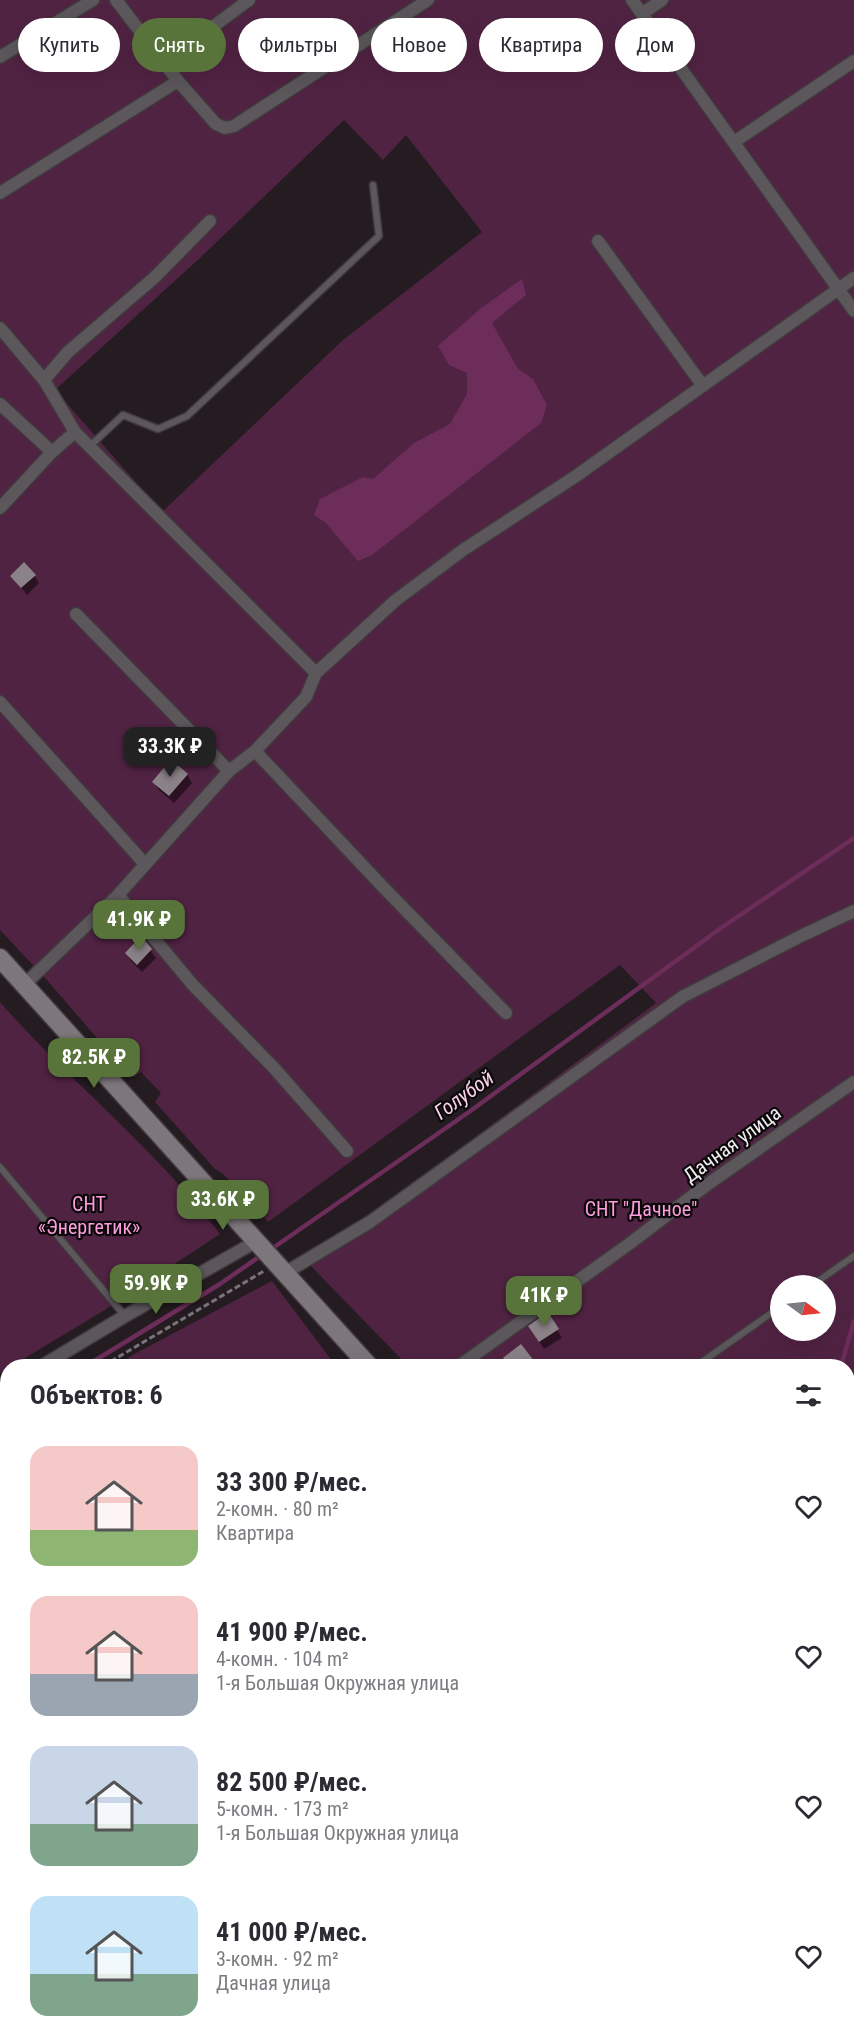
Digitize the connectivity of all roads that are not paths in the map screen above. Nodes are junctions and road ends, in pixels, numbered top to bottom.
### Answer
1 (93, 0) edge
2 (116, 0) edge
3 (249, 0) edge
4 (428, 0) edge
5 (632, 0) edge
6 (662, 0) edge
7 (643, 13) junction
8 (225, 18) edge
9 (132, 21) edge
10 (0, 57) edge
11 (854, 61) edge
12 (171, 72) edge
13 (178, 81) junction
14 (734, 142) junction
15 (373, 186) dead end
16 (0, 193) edge
17 (210, 221) dead end
18 (598, 241) dead end
19 (854, 278) edge
20 (839, 289) junction
21 (854, 311) edge
22 (0, 328) edge
23 (44, 380) junction
24 (703, 386) junction
25 (0, 404) edge
26 (75, 432) junction
27 (90, 446) junction
28 (52, 452) junction
29 (0, 507) edge
30 (76, 614) dead end
31 (316, 673) junction
32 (0, 702) edge
33 (255, 751) junction
34 (229, 771) junction
35 (145, 864) junction
36 (118, 895) junction
37 (854, 911) edge
38 (0, 958) edge
39 (24, 985) junction
40 (506, 1013) dead end
41 (854, 1082) edge
42 (347, 1151) dead end
43 (0, 1167) edge
44 (257, 1241) junction
45 (854, 1256) edge
46 (280, 1268) junction
47 (827, 1275) edge
48 (770, 1314) edge
49 (125, 1316) junction
50 (54, 1359) edge
51 (363, 1359) edge
52 (469, 1359) edge
53 (706, 1359) edge

1 - 10 street
2 - 9 street
3 - 8 street
4 - 13 street
5 - 7 street
6 - 7 street
7 - 14 street
11 - 14 street
12 - 13 street
13 - 16 street
14 - 20 street
15 - 27 lane
17 - 23 street
18 - 24 street
19 - 20 street
20 - 21 street
20 - 24 street
22 - 23 street
23 - 26 street
24 - 31 street
25 - 28 street
26 - 27 street
26 - 28 street
27 - 31 street
28 - 29 street
30 - 34 street
31 - 33 street
32 - 35 street
33 - 34 street
33 - 40 street
34 - 35 street
35 - 36 street
36 - 39 street
36 - 42 street
37 - 46 street
38 - 39 street
39 - 44 street
41 - 52 street, Дачная улица
43 - 49 lane
44 - 46 street
44 - 49 street
45 - 47 lane
46 - 51 street
48 - 53 lane
49 - 50 street

